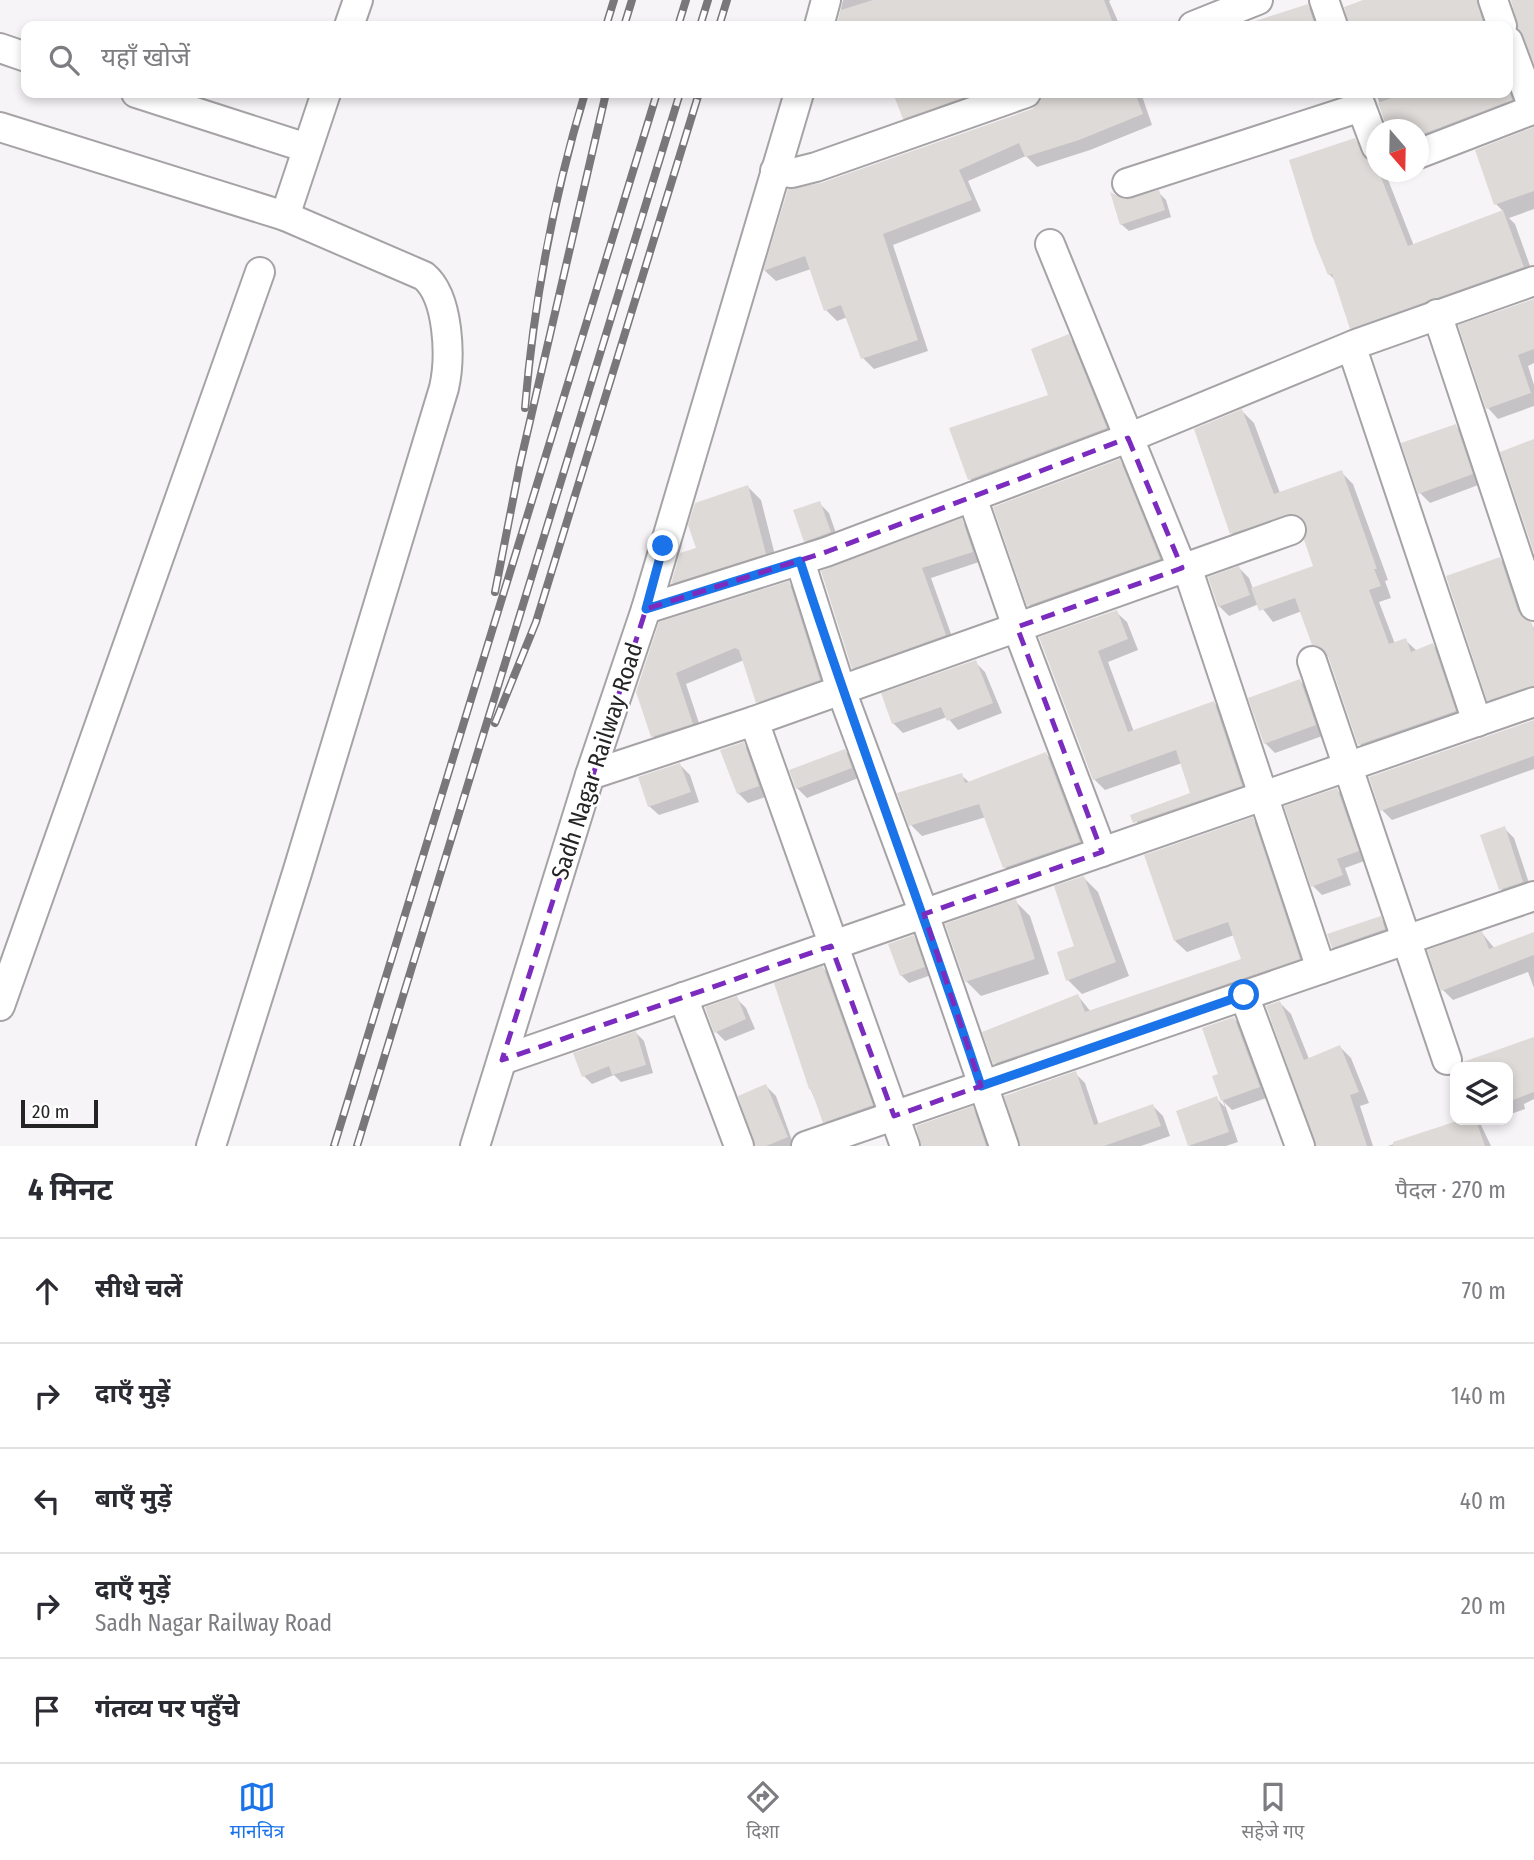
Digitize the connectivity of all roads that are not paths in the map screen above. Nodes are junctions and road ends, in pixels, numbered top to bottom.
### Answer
1 (358, 0) edge
2 (1258, 0) edge
3 (1324, 0) edge
4 (1493, 0) edge
5 (351, 21) edge
6 (1206, 21) edge
7 (1331, 21) edge
8 (1501, 21) edge
9 (0, 48) edge
10 (21, 55) edge
11 (1513, 55) edge
12 (152, 98) edge
13 (324, 98) edge
14 (797, 98) edge
15 (1012, 98) edge
16 (1359, 100) edge
17 (1533, 110) edge
18 (1366, 119) edge
19 (0, 127) edge
20 (307, 148) junction
21 (1429, 150) edge
22 (775, 172) junction
23 (1127, 183) dead end
24 (285, 216) junction
25 (1050, 244) dead end
26 (260, 272) dead end
27 (1534, 281) edge
28 (1437, 314) junction
29 (1354, 345) junction
30 (1128, 438) junction
31 (972, 497) junction
32 (1292, 530) dead end
33 (800, 561) junction
34 (1184, 568) junction
35 (1534, 606) edge
36 (646, 609) junction
37 (1017, 628) junction
38 (1312, 661) dead end
39 (841, 690) junction
40 (1534, 702) edge
41 (754, 721) junction
42 (1477, 722) junction
43 (1347, 767) junction
44 (590, 775) junction
45 (1262, 796) junction
46 (1102, 852) junction
47 (1534, 896) edge
48 (924, 914) junction
49 (1408, 938) junction
50 (831, 946) junction
51 (1321, 969) junction
52 (1244, 995) junction
53 (683, 997) junction
54 (0, 1004) edge
55 (502, 1060) junction
56 (1447, 1060) dead end
57 (981, 1086) junction
58 (894, 1116) junction
59 (211, 1146) edge
60 (475, 1146) edge
61 (739, 1146) edge
62 (806, 1146) edge
63 (905, 1146) edge
64 (1004, 1146) edge
65 (1300, 1146) edge

1 - 5 street
2 - 6 street
3 - 7 street
4 - 8 street
9 - 10 street
11 - 17 street
12 - 20 street
13 - 20 street
14 - 22 street, Sadh Nagar Railway Road
15 - 22 street
16 - 18 street
16 - 23 street
17 - 21 street
19 - 24 street
20 - 24 street
22 - 36 street, Sadh Nagar Railway Road
24 - 59 street
25 - 30 street
26 - 54 street
27 - 28 street
28 - 29 street
28 - 35 street
29 - 30 street
29 - 42 street
30 - 31 street
30 - 34 street
31 - 33 street
31 - 37 street
32 - 34 street
33 - 36 street
33 - 39 street
34 - 37 street
34 - 45 street
36 - 44 street, Sadh Nagar Railway Road
37 - 39 street
37 - 46 street
38 - 43 street
39 - 41 street
39 - 48 street
40 - 42 street
41 - 44 street
41 - 50 street
42 - 43 street
43 - 45 street
43 - 49 street
44 - 55 street, Sadh Nagar Railway Road
45 - 46 street
45 - 51 street
46 - 48 street
47 - 49 street
48 - 50 street
48 - 57 street
49 - 51 street
49 - 56 street
50 - 53 street
50 - 58 street
51 - 52 street
52 - 57 street
52 - 65 street
53 - 55 street
53 - 61 street
55 - 60 street, Sadh Nagar Railway Road
57 - 58 street
57 - 64 street
58 - 62 street
58 - 63 street

